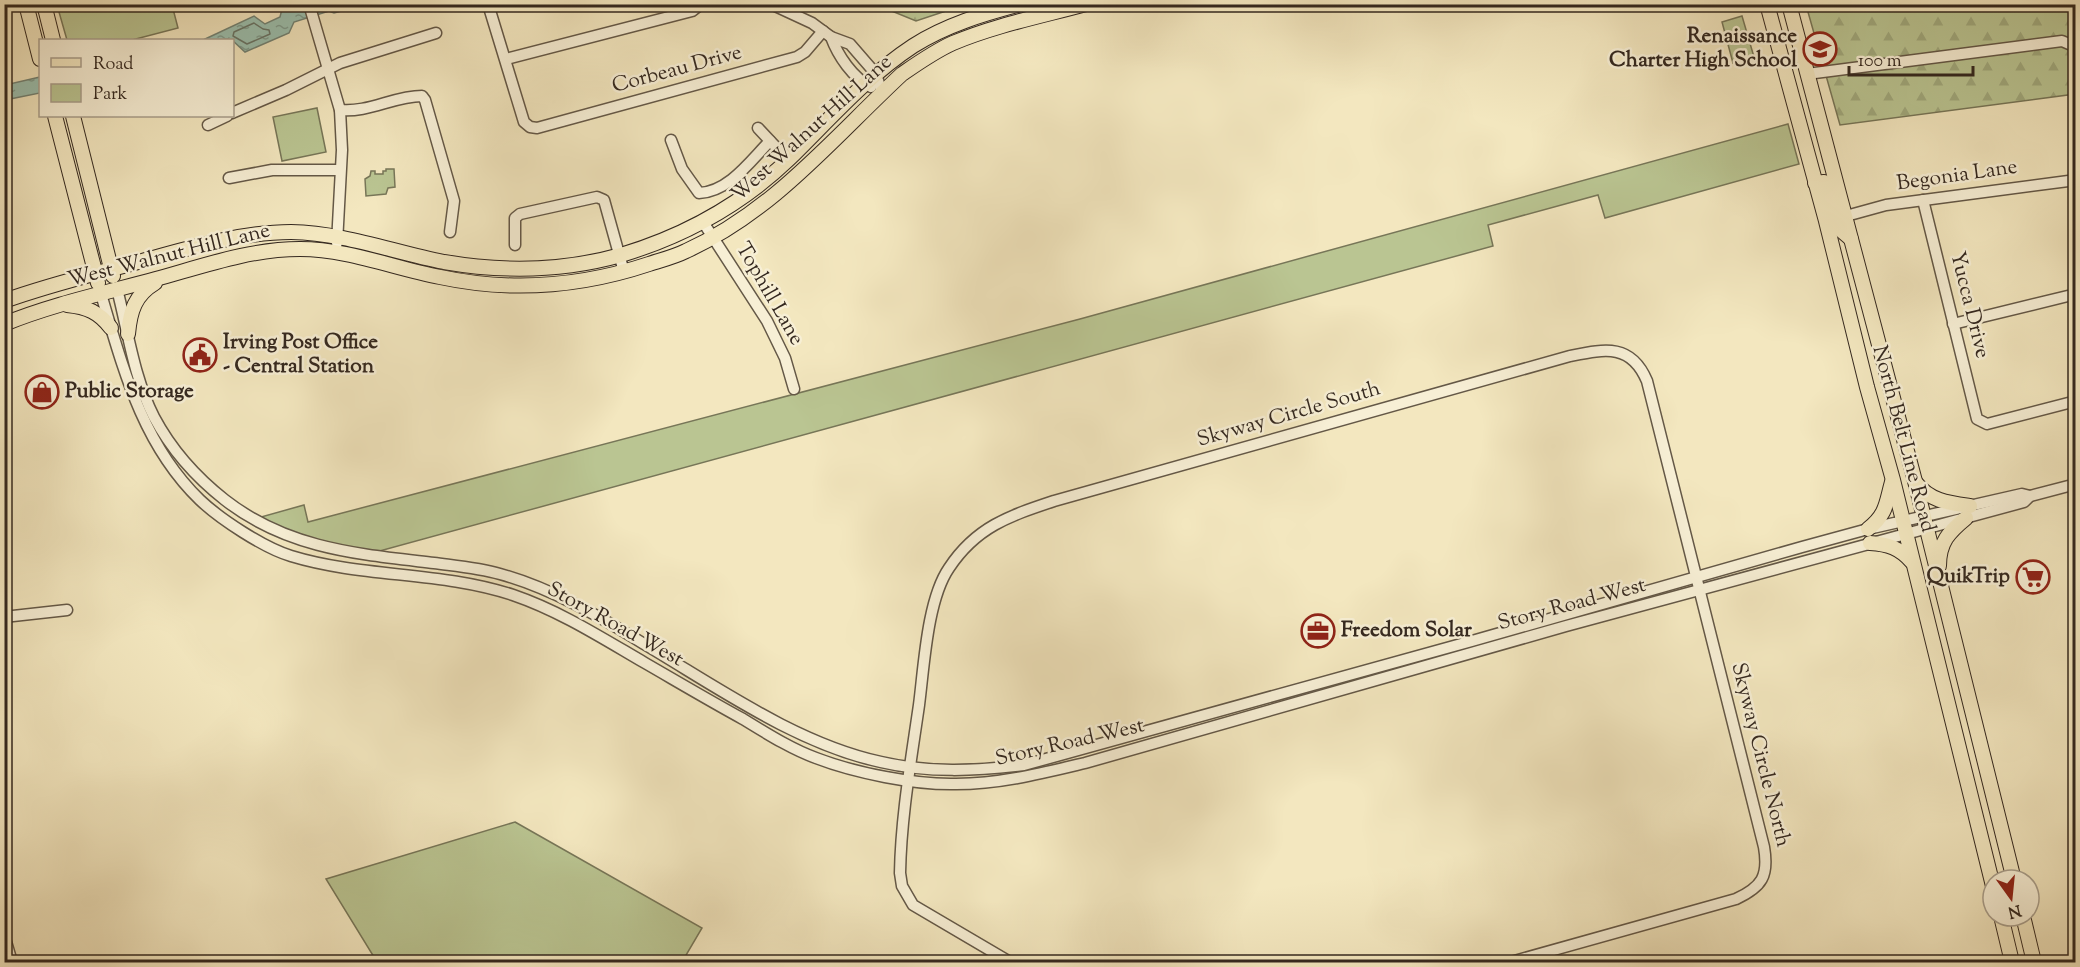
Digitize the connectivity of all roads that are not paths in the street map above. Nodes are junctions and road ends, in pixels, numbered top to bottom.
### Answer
1 (26, 4) edge
2 (44, 4) edge
3 (309, 4) edge
4 (488, 4) edge
5 (701, 4) edge
6 (771, 4) edge
7 (1021, 4) edge
8 (1086, 4) edge
9 (1767, 4) edge
10 (1789, 4) edge
11 (436, 33) dead end
12 (827, 34) junction
13 (53, 39) edge
14 (2076, 47) edge
15 (39, 55) edge
16 (506, 59) junction
17 (330, 69) junction
18 (876, 74) junction
19 (1808, 74) junction
20 (864, 84) junction
21 (882, 93) junction
22 (340, 110) junction
23 (234, 112) edge
24 (56, 117) edge
25 (73, 117) edge
26 (225, 117) edge
27 (208, 124) dead end
28 (758, 128) dead end
29 (671, 140) dead end
30 (770, 141) junction
31 (788, 160) junction
32 (340, 170) junction
33 (87, 177) junction
34 (229, 178) dead end
35 (2076, 180) edge
36 (72, 181) junction
37 (1815, 183) junction
38 (1923, 201) junction
39 (1846, 216) junction
40 (703, 222) junction
41 (450, 232) dead end
42 (339, 236) junction
43 (713, 238) junction
44 (1851, 239) junction
45 (515, 245) dead end
46 (336, 252) junction
47 (620, 255) junction
48 (111, 269) junction
49 (509, 269) junction
50 (624, 272) junction
51 (95, 274) junction
52 (164, 277) junction
53 (444, 278) junction
54 (117, 289) junction
55 (101, 294) junction
56 (2076, 294) edge
57 (4, 301) edge
58 (56, 305) junction
59 (4, 324) edge
60 (1953, 324) junction
61 (111, 328) junction
62 (128, 334) junction
63 (794, 389) dead end
64 (2076, 401) edge
65 (178, 453) junction
66 (168, 461) junction
67 (1893, 480) junction
68 (1915, 482) junction
69 (2076, 484) edge
70 (1968, 512) junction
71 (1925, 522) junction
72 (1905, 527) junction
73 (1869, 536) junction
74 (326, 548) junction
75 (322, 564) junction
76 (1914, 564) junction
77 (1696, 577) junction
78 (1940, 580) junction
79 (1700, 591) junction
80 (67, 610) dead end
81 (4, 617) edge
82 (1181, 722) junction
83 (1191, 732) junction
84 (1100, 744) junction
85 (1104, 757) junction
86 (911, 766) junction
87 (909, 781) junction
88 (1989, 868) edge
89 (2011, 868) edge
90 (2004, 928) edge
91 (2026, 928) edge
92 (4, 935) edge
93 (2033, 959) edge
94 (2012, 962) edge
95 (12, 963) edge
96 (1010, 963) edge
97 (1511, 963) edge

1 - 15 main road
2 - 13 main road
3 - 17 street
4 - 16 street
5 - 16 street
6 - 12 street
7 - 18 main road, West Walnut Hill Lane
8 - 21 main road, West Walnut Hill Lane
9 - 37 main road, North Belt Line Road
10 - 19 main road, North Belt Line Road
11 - 17 street
12 - 16 street, Corbeau Drive
12 - 18 street
12 - 20 street
14 - 19 street
17 - 22 street
17 - 23 street
18 - 20 main road, West Walnut Hill Lane
18 - 21 street
19 - 39 main road, North Belt Line Road
20 - 21 street
20 - 31 main road, West Walnut Hill Lane
21 - 43 main road, West Walnut Hill Lane
22 - 32 street
22 - 41 street
24 - 36 main road
25 - 33 main road
26 - 27 street
28 - 30 street
29 - 30 street
30 - 31 street
31 - 40 main road, West Walnut Hill Lane
32 - 34 street
32 - 42 street
33 - 36 main road
33 - 48 main road
35 - 38 street, Begonia Lane
36 - 51 main road
37 - 44 main road
37 - 67 main road, North Belt Line Road
38 - 39 street, Begonia Lane
38 - 60 street, Yucca Drive
39 - 44 main road, North Belt Line Road
40 - 43 street, Tophill Lane
40 - 47 main road, West Walnut Hill Lane
42 - 46 street
42 - 48 main road, West Walnut Hill Lane
42 - 49 main road, West Walnut Hill Lane
43 - 50 main road, West Walnut Hill Lane
43 - 63 street, Tophill Lane
44 - 68 main road, North Belt Line Road
45 - 47 street
46 - 52 main road, West Walnut Hill Lane
46 - 53 main road, West Walnut Hill Lane
47 - 49 main road, West Walnut Hill Lane
47 - 50 street
48 - 51 main road, West Walnut Hill Lane
48 - 54 main road
49 - 53 main road
50 - 53 main road, West Walnut Hill Lane
51 - 55 main road
51 - 57 main road, West Walnut Hill Lane
52 - 54 main road, West Walnut Hill Lane
52 - 62 main road
54 - 55 main road, West Walnut Hill Lane
54 - 62 street, Story Road West
55 - 58 main road, West Walnut Hill Lane
55 - 61 street, Story Road West
56 - 60 street
58 - 59 main road, West Walnut Hill Lane
58 - 61 main road
60 - 64 street, Yucca Drive
61 - 66 street, Story Road West
62 - 65 street, Story Road West
65 - 66 street
65 - 74 street, Story Road West
66 - 75 street, Story Road West
67 - 72 main road, North Belt Line Road
67 - 73 main road
68 - 70 main road
68 - 71 main road, North Belt Line Road
69 - 70 street, Story Road West
70 - 71 street, Story Road West
70 - 78 main road
71 - 72 street, Story Road West
71 - 78 main road, North Belt Line Road
72 - 73 street, Story Road West
72 - 76 main road, North Belt Line Road
73 - 76 main road
73 - 77 street, Story Road West
73 - 79 street, Story Road West
74 - 75 street
74 - 86 street, Story Road West
75 - 87 street, Story Road West
76 - 88 main road, North Belt Line Road
77 - 79 street, Skyway Circle South
77 - 82 street, Story Road West
77 - 86 street, Skyway Circle South
78 - 89 main road, North Belt Line Road
79 - 83 street, Story Road West
79 - 97 street, Skyway Circle North
80 - 81 street
82 - 83 street
82 - 84 street, Story Road West
83 - 85 street, Story Road West
84 - 85 street
84 - 86 street, Story Road West
85 - 87 street, Story Road West
86 - 87 street, Skyway Circle South
87 - 96 street
90 - 94 main road
91 - 93 main road
92 - 95 street
93 - 94 main road

